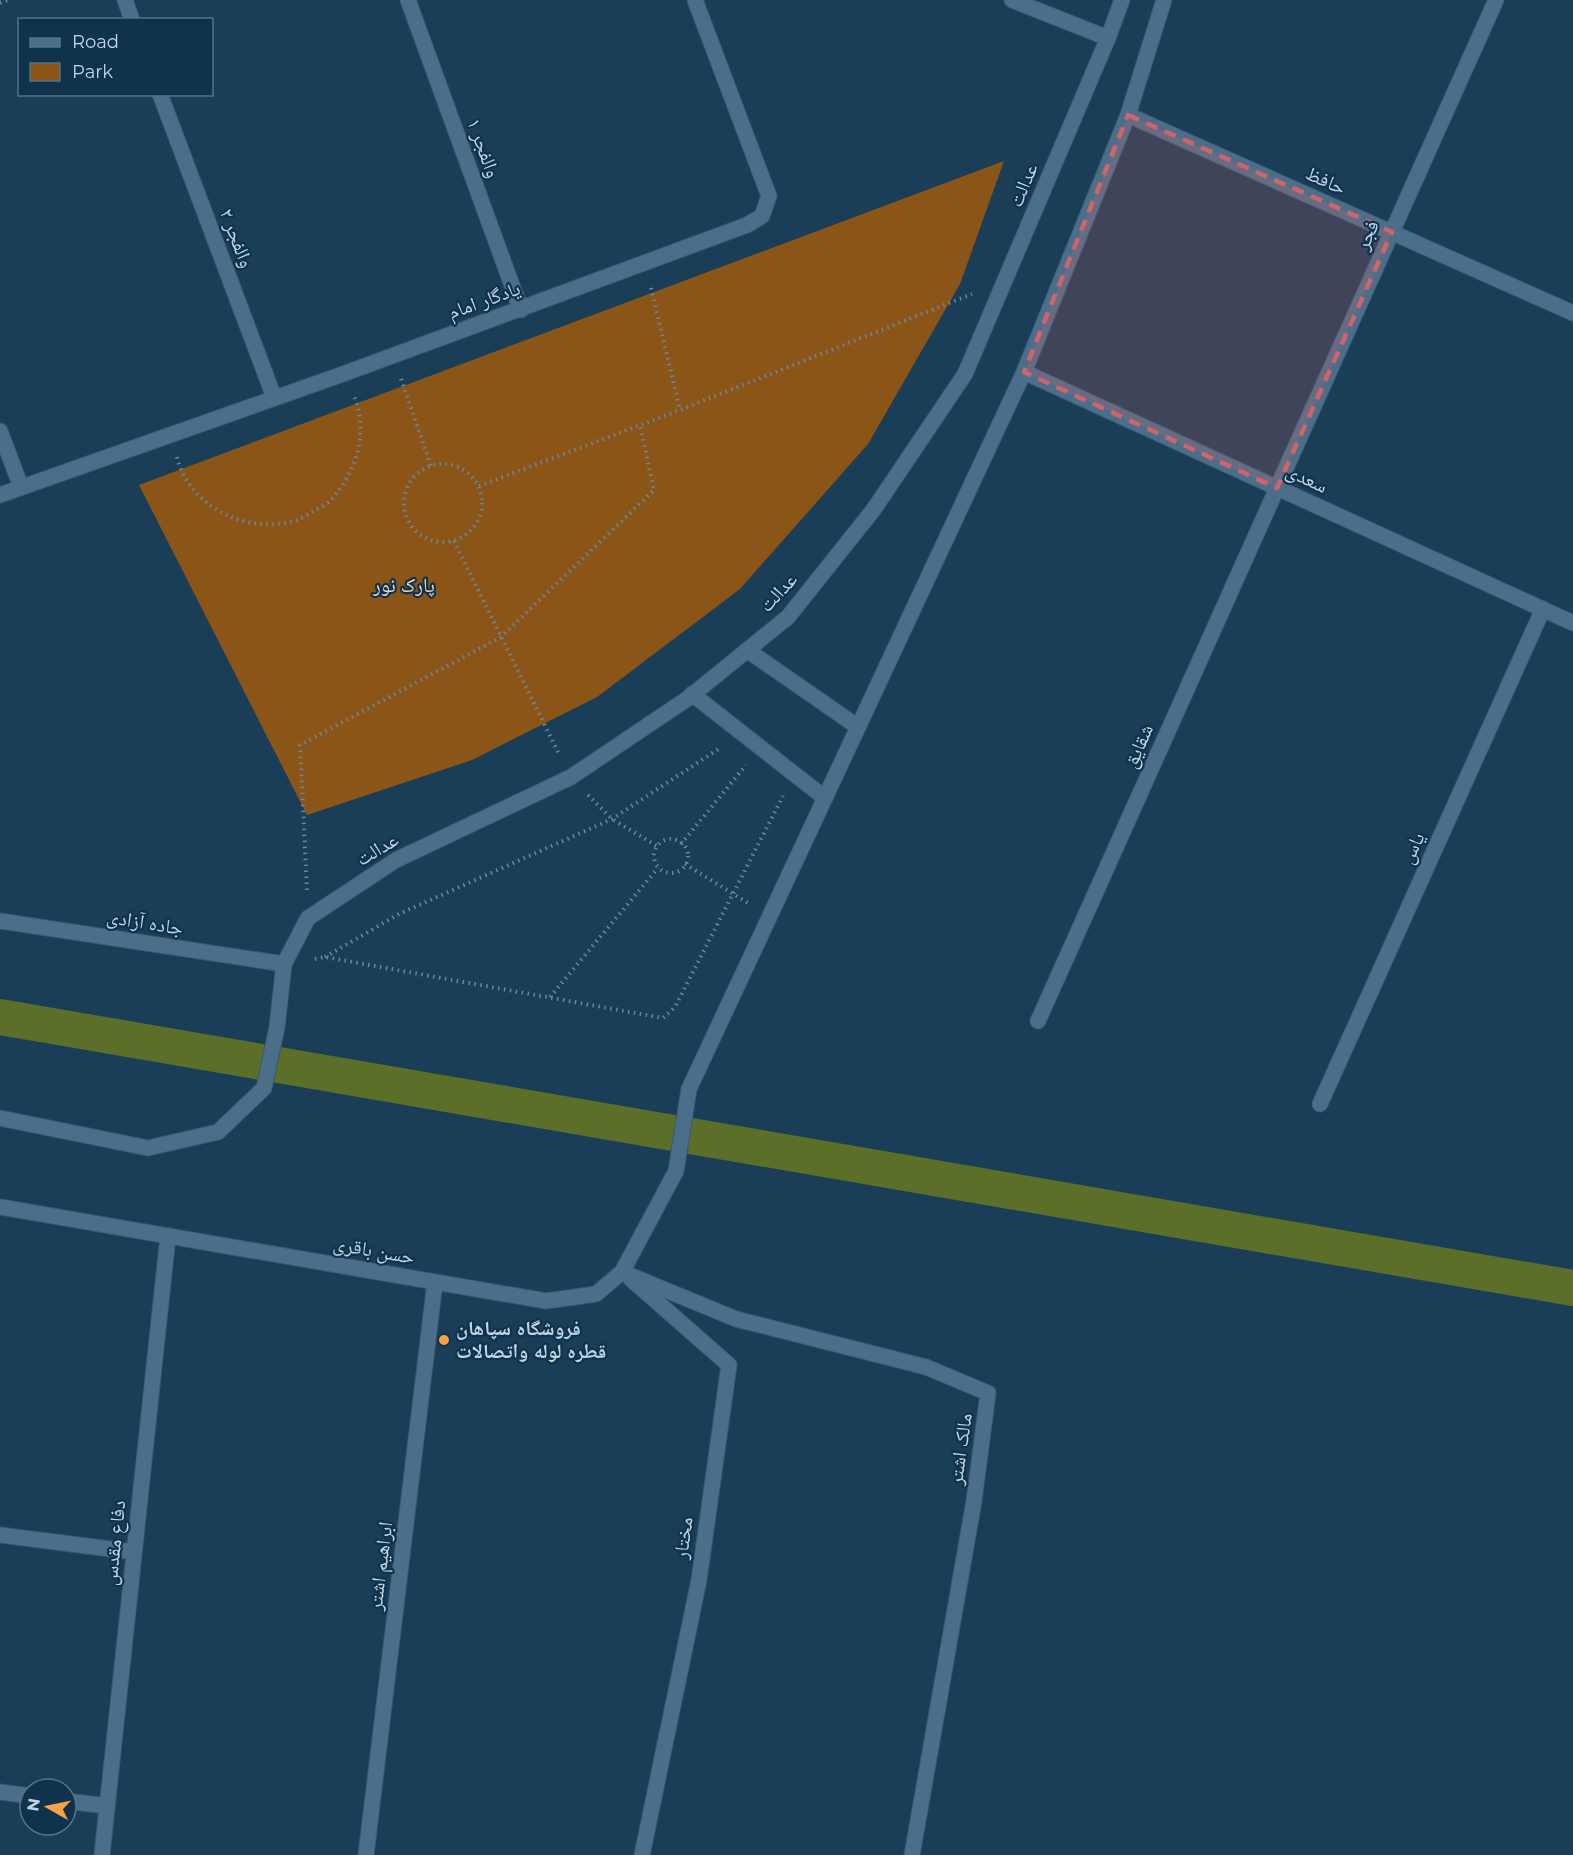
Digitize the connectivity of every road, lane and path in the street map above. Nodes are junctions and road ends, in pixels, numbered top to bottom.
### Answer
1 (8, 0) edge
2 (125, 0) edge
3 (408, 0) edge
4 (695, 0) edge
5 (1012, 0) edge
6 (1122, 0) edge
7 (1164, 0) edge
8 (1496, 0) edge
9 (0, 3) edge
10 (131, 18) edge
11 (1108, 38) junction
12 (161, 96) edge
13 (1128, 115) junction
14 (1392, 232) junction
15 (645, 263) junction
16 (1006, 281) junction
17 (521, 310) junction
18 (1573, 313) edge
19 (393, 355) junction
20 (1024, 372) junction
21 (343, 374) junction
22 (274, 397) junction
23 (680, 410) junction
24 (640, 425) junction
25 (0, 431) edge
26 (172, 434) junction
27 (431, 466) junction
28 (479, 486) junction
29 (21, 487) junction
30 (1277, 488) junction
31 (0, 495) edge
32 (454, 541) junction
33 (1543, 609) junction
34 (1573, 623) edge
35 (501, 637) junction
36 (747, 651) junction
37 (692, 694) junction
38 (858, 727) junction
39 (728, 743) dead end
40 (752, 757) dead end
41 (571, 777) junction
42 (784, 794) dead end
43 (825, 798) junction
44 (612, 819) junction
45 (681, 844) junction
46 (657, 846) junction
47 (685, 864) junction
48 (658, 868) junction
49 (733, 894) junction
50 (770, 916) junction
51 (309, 918) junction
52 (0, 921) edge
53 (325, 957) junction
54 (284, 964) junction
55 (550, 997) junction
56 (1038, 1020) dead end
57 (1320, 1104) dead end
58 (0, 1118) edge
59 (0, 1207) edge
60 (168, 1236) junction
61 (622, 1272) junction
62 (435, 1282) junction
63 (0, 1535) edge
64 (134, 1552) junction
65 (0, 1792) edge
66 (18, 1794) edge
67 (78, 1802) edge
68 (107, 1806) junction
69 (102, 1855) edge
70 (366, 1855) edge
71 (642, 1855) edge
72 (912, 1855) edge

1 - 9 path
2 - 10 street
3 - 17 street, والفجر ۱
4 - 15 street, یادگار امام
5 - 11 street
6 - 11 street, عدالت
7 - 13 street
8 - 14 street, فجر
11 - 16 street, عدالت
12 - 22 street, والفجر ۲
13 - 14 street, حافظ
13 - 20 street
14 - 18 street, حافظ
14 - 30 street, فجر
15 - 17 street, یادگار امام
15 - 23 path
16 - 23 path
16 - 36 street, عدالت
17 - 19 street, یادگار امام
19 - 21 street, یادگار امام
19 - 27 path
20 - 30 street, سعدی
20 - 38 street
21 - 22 street, یادگار امام
21 - 26 path
22 - 26 street, یادگار امام
23 - 24 path
24 - 28 path
24 - 35 path
25 - 29 street
26 - 29 street, یادگار امام
27 - 28 path
27 - 32 path
28 - 32 path
29 - 31 street, یادگار امام
30 - 33 street, سعدی
30 - 56 street, شقایق
32 - 35 path
33 - 34 street, سعدی
33 - 57 street, یاس
35 - 41 path
35 - 51 path
36 - 37 street, عدالت
36 - 38 street
37 - 41 street, عدالت
37 - 43 street
38 - 43 street
39 - 44 path
40 - 45 path
41 - 44 path
41 - 51 street, عدالت
42 - 49 path
43 - 50 street
44 - 46 path
44 - 53 path
45 - 46 path
45 - 47 path
46 - 48 path
47 - 48 path
47 - 49 path
48 - 55 path
49 - 50 path
49 - 55 path
50 - 61 street, حسن باقری
51 - 54 street, عدالت
52 - 54 street, جاده آزادی
53 - 54 path
53 - 55 path
54 - 58 street, عدالت
59 - 60 street, حسن باقری
60 - 62 street, حسن باقری
60 - 64 street, دفاع مقدس
61 - 62 street, حسن باقری
61 - 71 street, مختار
61 - 72 street, مالک اشتر
62 - 70 street, ابراهیم اشتر
63 - 64 street
64 - 68 street, دفاع مقدس
65 - 66 street
67 - 68 street
68 - 69 street, دفاع مقدس

